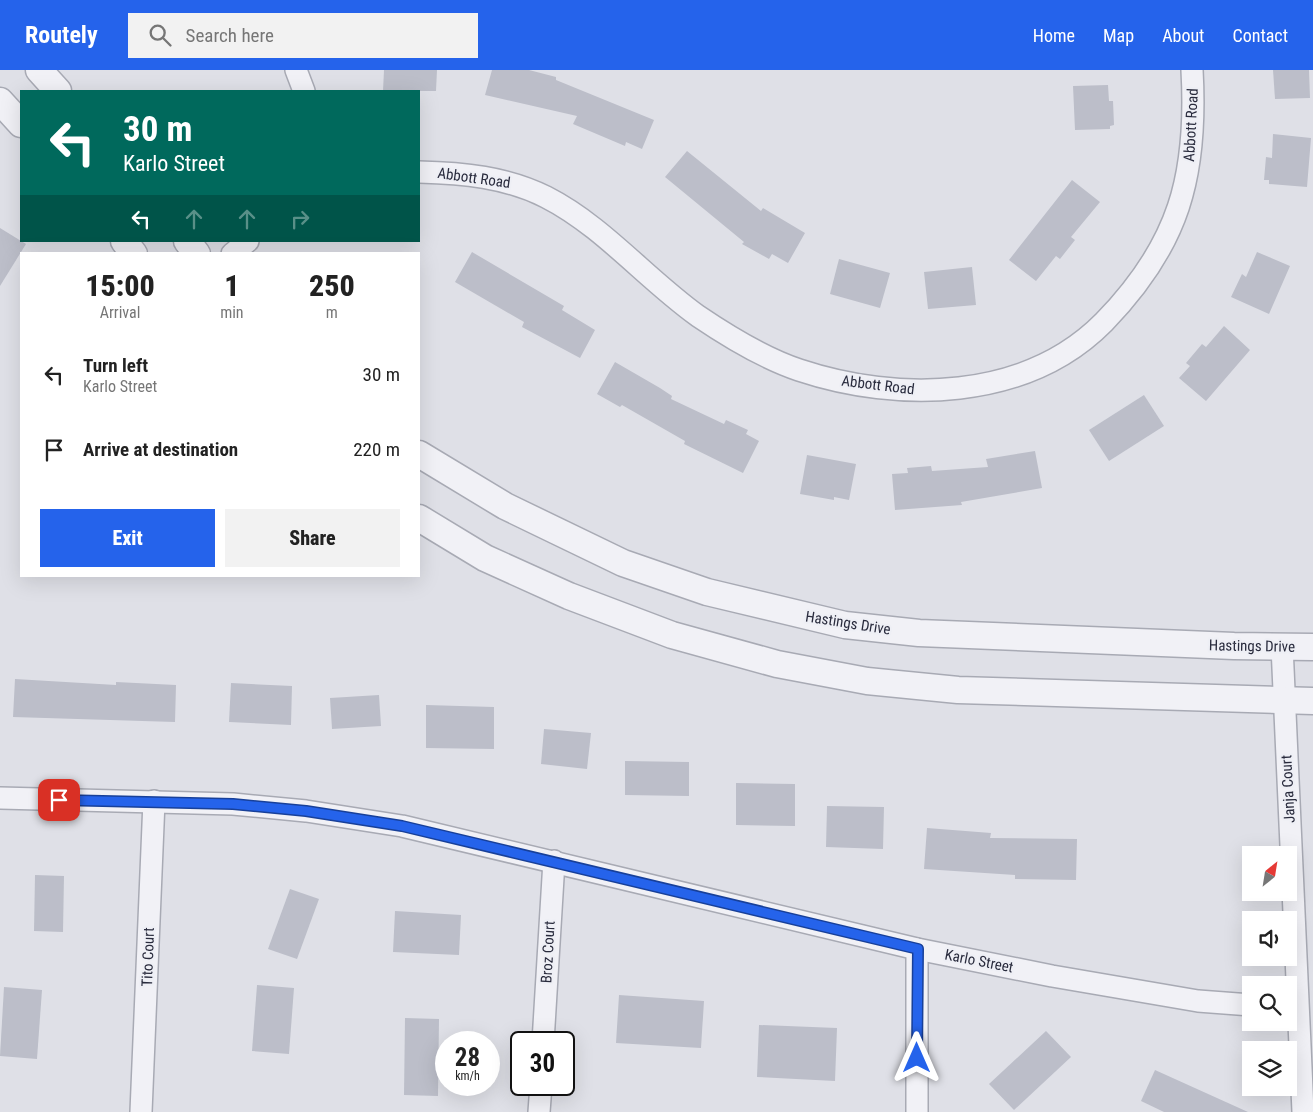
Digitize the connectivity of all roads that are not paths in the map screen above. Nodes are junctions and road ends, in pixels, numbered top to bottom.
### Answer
1 (40, 70) edge
2 (296, 70) edge
3 (1192, 70) edge
4 (57, 90) edge
5 (304, 90) edge
6 (0, 101) edge
7 (20, 123) edge
8 (420, 172) edge
9 (125, 242) edge
10 (188, 242) edge
11 (247, 242) edge
12 (132, 252) edge
13 (195, 252) edge
14 (234, 252) edge
15 (420, 455) edge
16 (420, 519) edge
17 (1282, 646) junction
18 (1313, 647) edge
19 (1284, 700) junction
20 (1313, 701) edge
21 (0, 798) edge
22 (154, 801) junction
23 (554, 861) junction
24 (918, 949) junction
25 (1293, 976) edge
26 (1242, 1004) edge
27 (544, 1031) edge
28 (1296, 1031) edge
29 (540, 1096) edge
30 (141, 1112) edge
31 (539, 1112) edge
32 (917, 1112) edge
33 (1303, 1112) edge

1 - 4 street
2 - 5 street
3 - 8 street, Abbott Road
6 - 7 street
9 - 12 street
10 - 13 street
11 - 14 street
15 - 17 street, Hastings Drive
16 - 19 street
17 - 18 street, Hastings Drive
17 - 19 street, Janja Court
19 - 20 street
19 - 25 street, Janja Court
21 - 22 street, Karlo Street
22 - 23 street, Karlo Street
22 - 30 street, Tito Court
23 - 24 street, Karlo Street
23 - 27 street, Broz Court
24 - 26 street, Karlo Street
24 - 32 street
28 - 33 street, Janja Court
29 - 31 street

